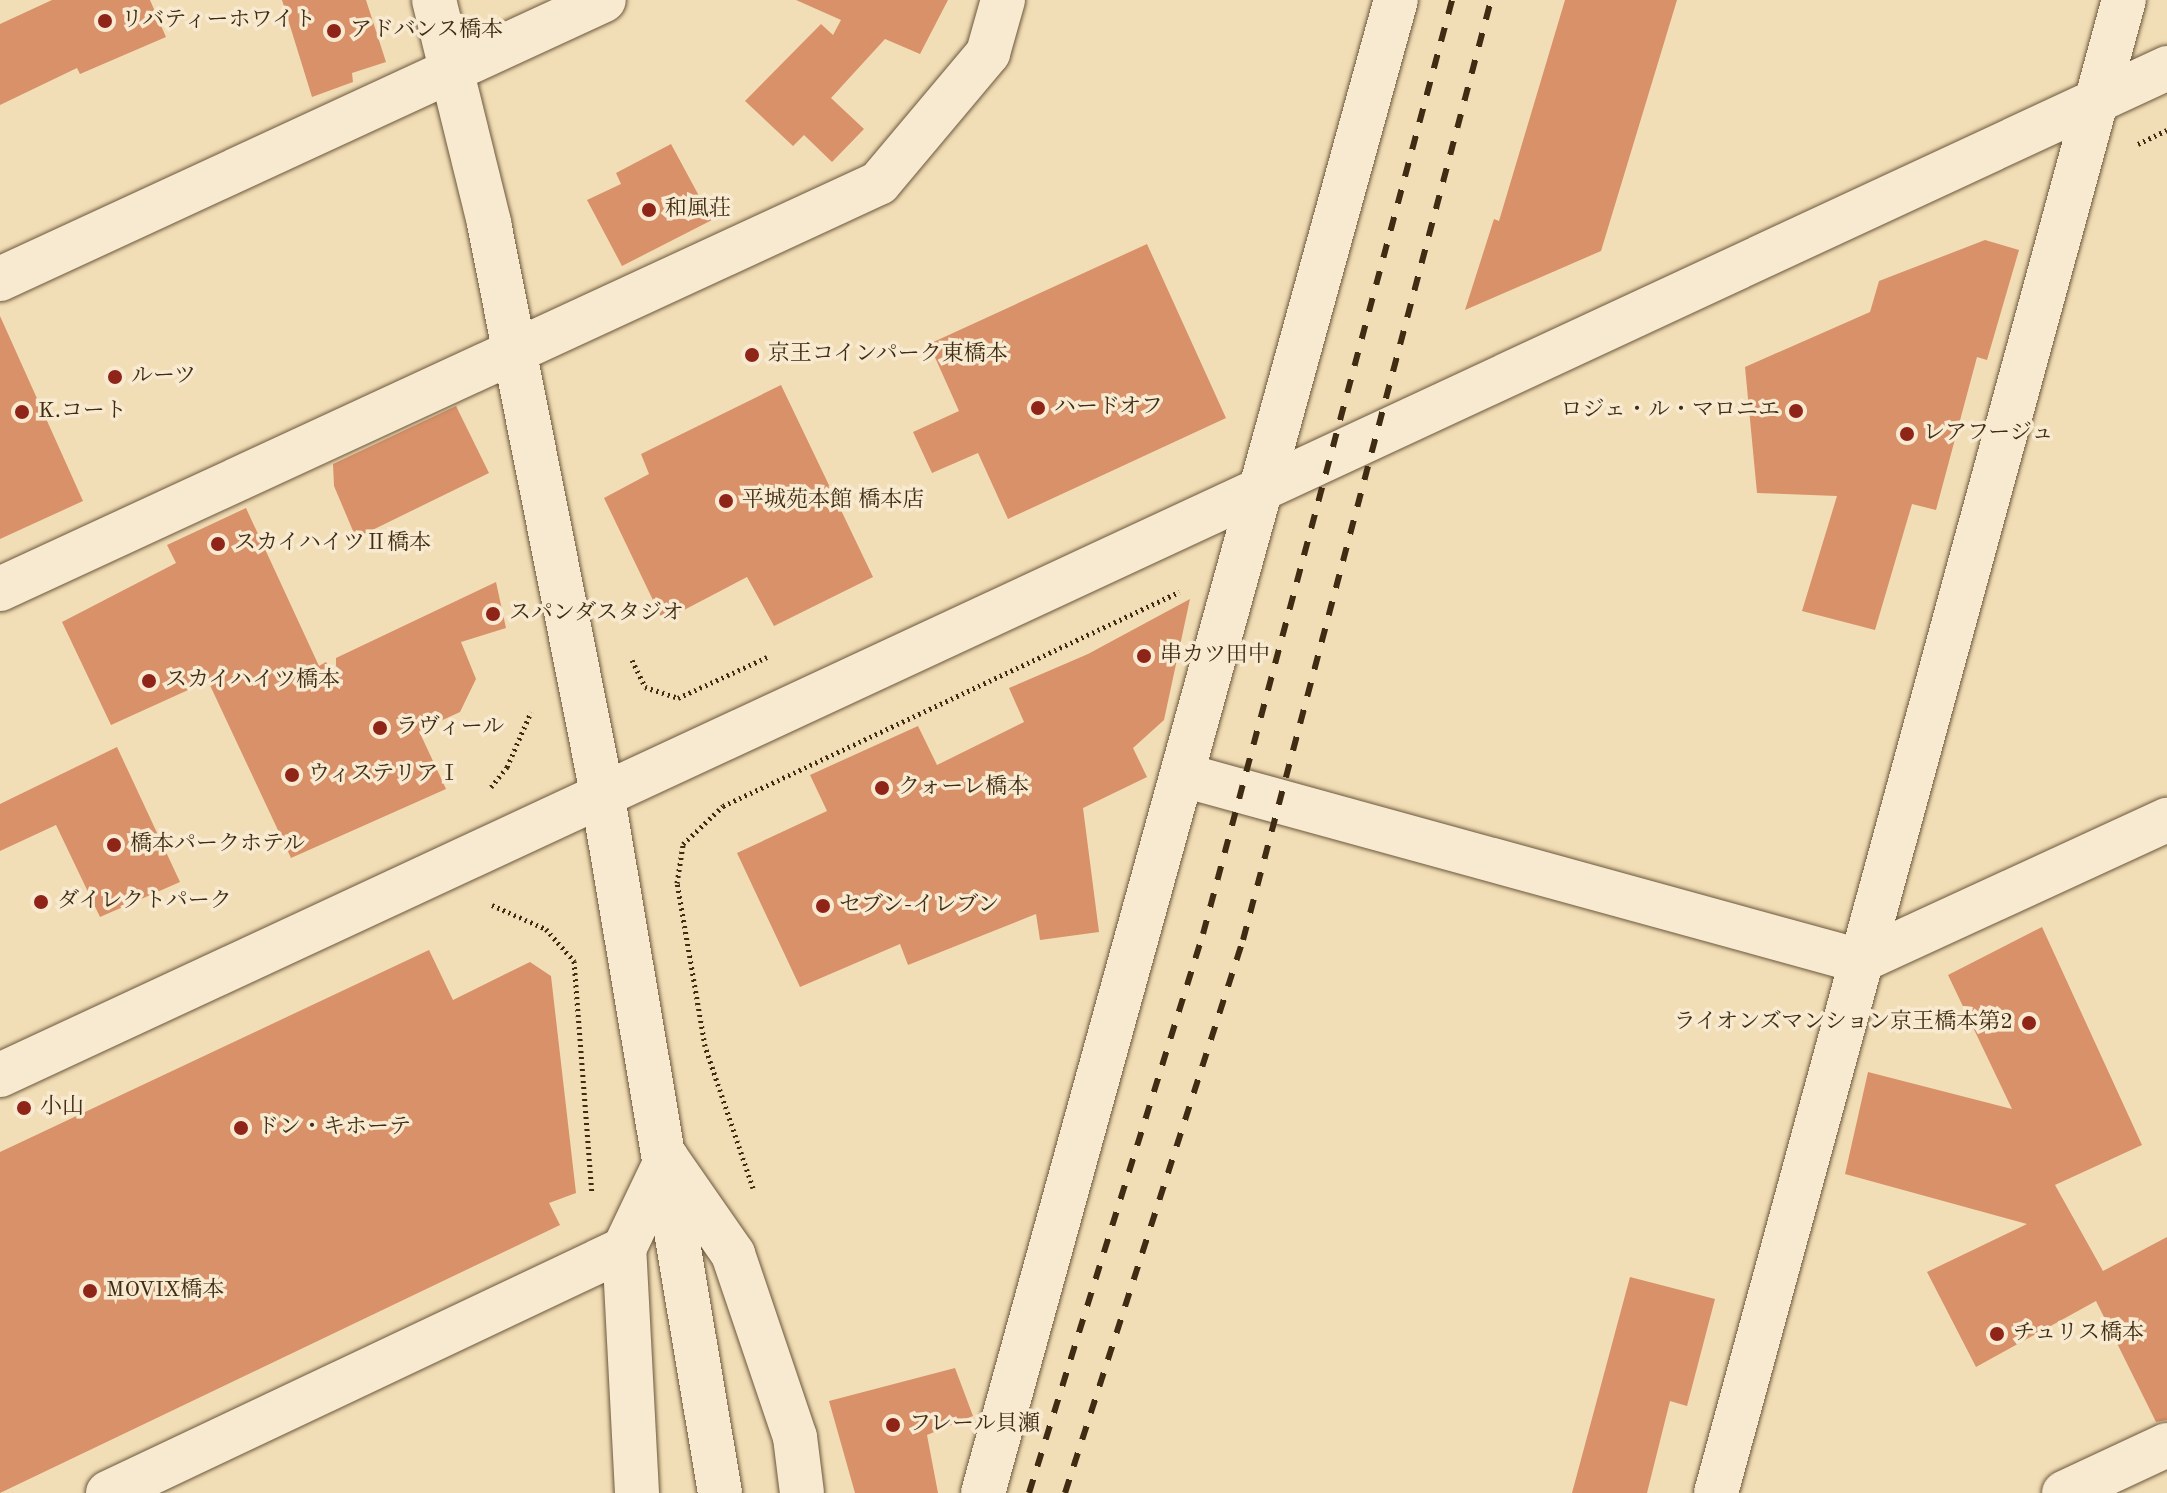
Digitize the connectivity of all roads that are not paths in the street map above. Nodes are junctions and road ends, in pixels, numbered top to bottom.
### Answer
1 (434, 0) edge
2 (604, 0) edge
3 (1003, 0) edge
4 (1396, 0) edge
5 (2124, 0) edge
6 (2167, 68) edge
7 (453, 70) junction
8 (2095, 103) junction
9 (0, 279) edge
10 (513, 350) junction
11 (1263, 487) junction
12 (0, 589) edge
13 (1183, 775) junction
14 (603, 798) junction
15 (2167, 820) edge
16 (1860, 961) junction
17 (0, 1075) edge
18 (667, 1159) junction
19 (611, 1255) junction
20 (2167, 1445) edge
21 (108, 1493) edge
22 (637, 1493) edge
23 (720, 1493) edge
24 (802, 1493) edge
25 (983, 1493) edge
26 (1716, 1493) edge
27 (2064, 1493) edge

1 - 7 street
2 - 7 street
3 - 10 street
4 - 11 street
5 - 8 street
6 - 8 street
7 - 9 street
7 - 10 street
8 - 11 street
8 - 16 street
10 - 12 street
10 - 14 street
11 - 13 street
11 - 14 street
13 - 16 street
13 - 25 street
14 - 17 street
14 - 18 street
15 - 16 street
16 - 26 street
18 - 19 street
18 - 23 street
18 - 24 street
19 - 21 street
19 - 22 street
20 - 27 street

